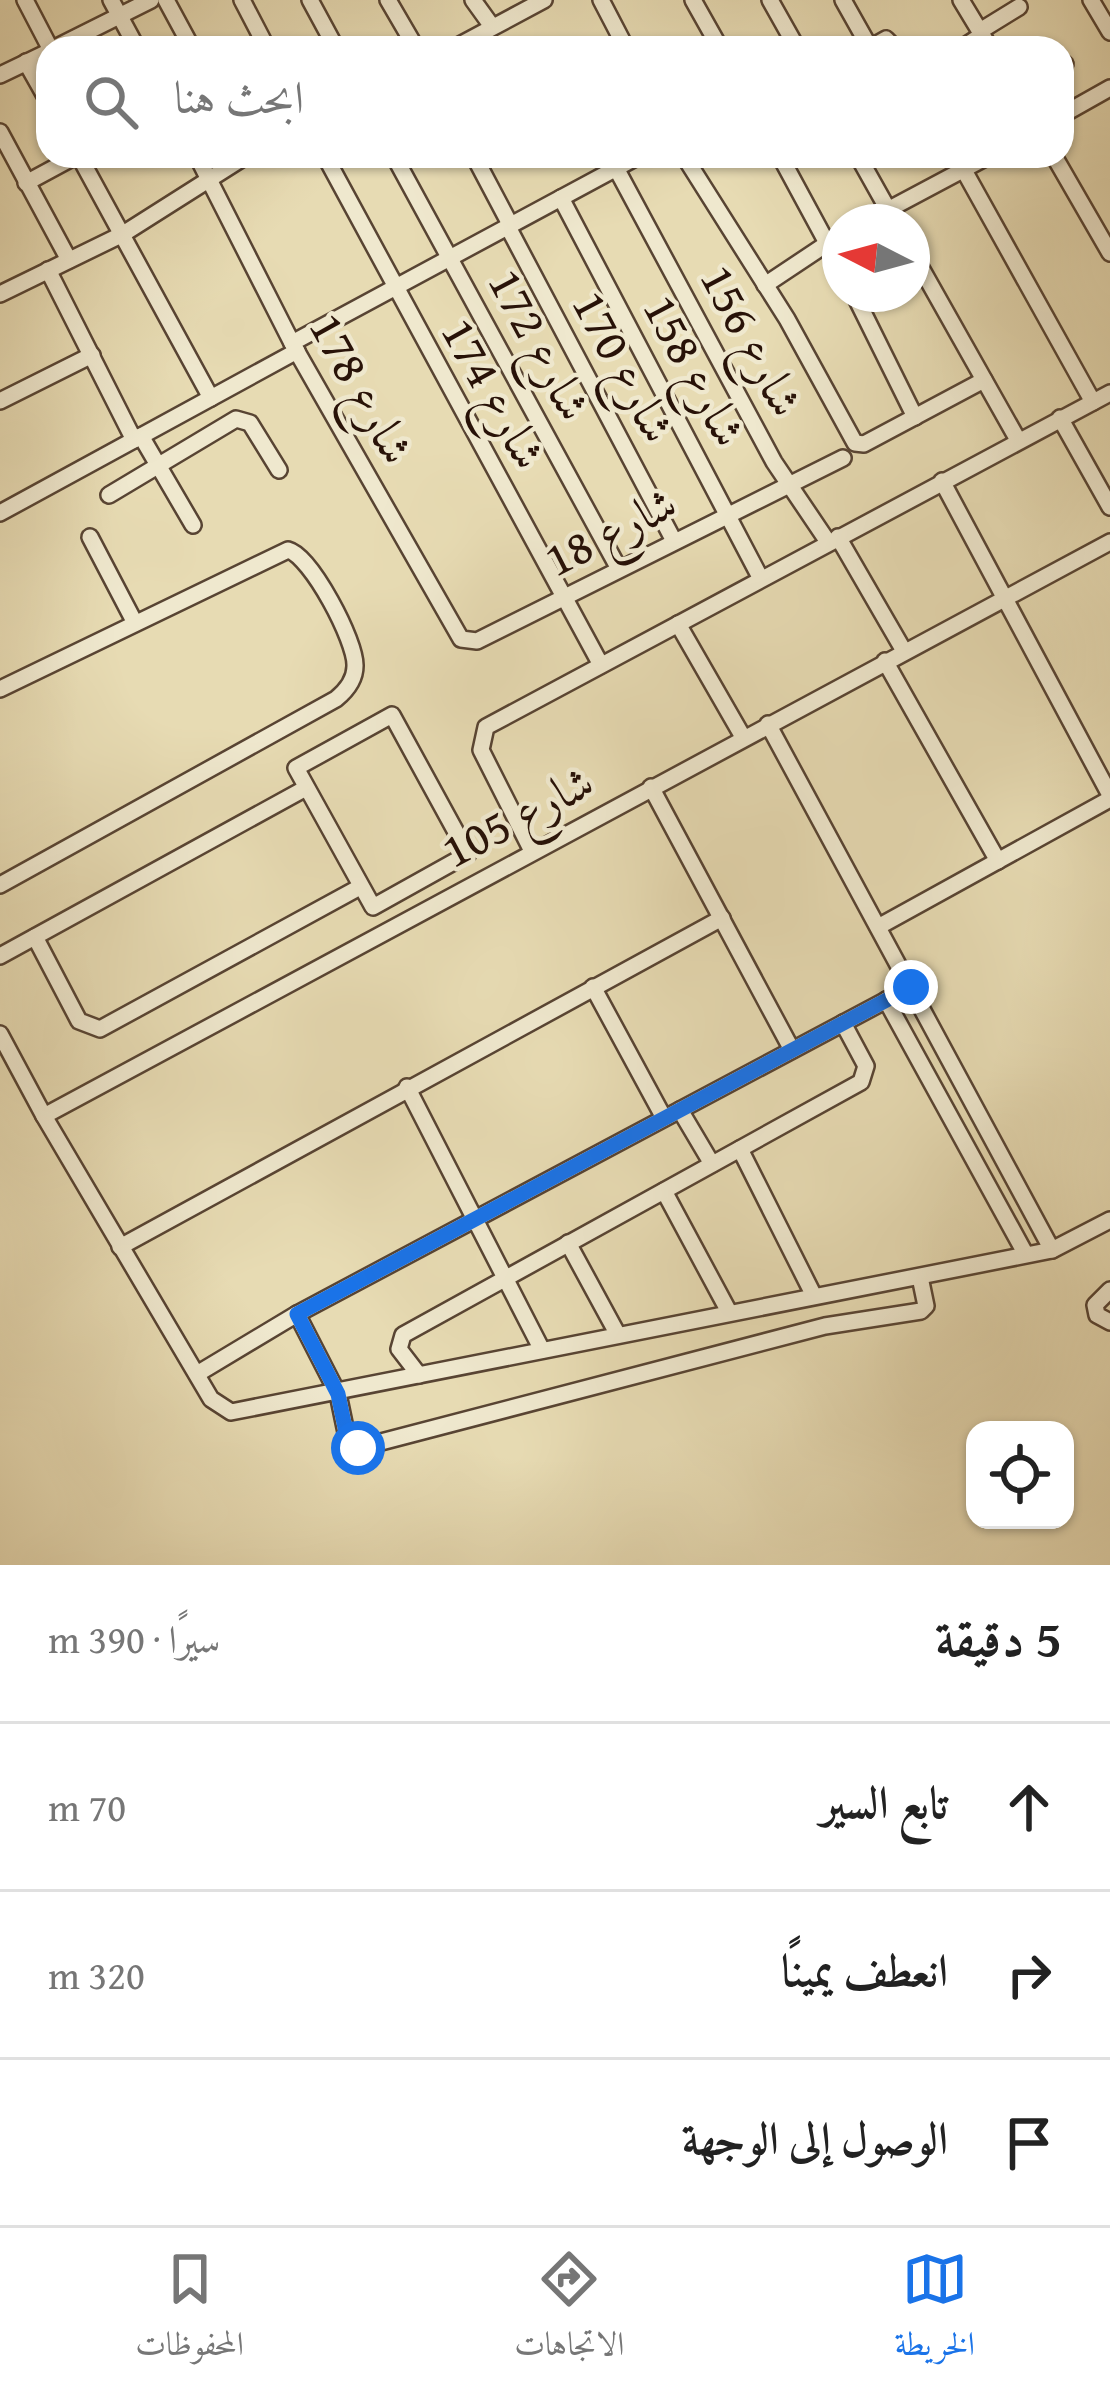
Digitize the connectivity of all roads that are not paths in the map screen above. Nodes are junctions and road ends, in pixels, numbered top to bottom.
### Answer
1 (25, 0) edge
2 (111, 0) edge
3 (151, 0) edge
4 (166, 0) edge
5 (242, 0) edge
6 (310, 0) edge
7 (388, 0) edge
8 (473, 0) edge
9 (544, 0) edge
10 (602, 0) edge
11 (693, 0) edge
12 (770, 0) edge
13 (843, 0) edge
14 (961, 0) edge
15 (1091, 0) edge
16 (1018, 7) dead end
17 (119, 16) junction
18 (491, 26) junction
19 (1110, 32) edge
20 (44, 36) edge
21 (78, 36) edge
22 (130, 36) edge
23 (185, 36) edge
24 (261, 36) edge
25 (330, 36) edge
26 (409, 36) edge
27 (474, 36) edge
28 (620, 36) edge
29 (713, 36) edge
30 (790, 36) edge
31 (863, 36) edge
32 (983, 36) edge
33 (986, 36) edge
34 (36, 57) edge
35 (26, 62) junction
36 (0, 75) edge
37 (36, 80) edge
38 (1110, 88) edge
39 (1074, 108) edge
40 (0, 132) edge
41 (54, 168) edge
42 (84, 168) edge
43 (204, 168) edge
44 (223, 168) edge
45 (331, 168) edge
46 (401, 168) edge
47 (480, 168) edge
48 (692, 168) edge
49 (788, 168) edge
50 (865, 168) edge
51 (954, 168) edge
52 (963, 168) edge
53 (1061, 168) edge
54 (616, 169) joint
55 (208, 176) junction
56 (26, 183) junction
57 (561, 198) junction
58 (885, 204) edge
59 (907, 204) edge
60 (822, 221) edge
61 (509, 226) junction
62 (123, 234) junction
63 (822, 247) edge
64 (1110, 253) edge
65 (450, 258) junction
66 (70, 260) junction
67 (48, 270) junction
68 (930, 284) edge
69 (765, 285) junction
70 (392, 288) junction
71 (0, 294) edge
72 (863, 312) edge
73 (294, 347) junction
74 (92, 355) junction
75 (984, 380) junction
76 (1110, 393) edge
77 (211, 398) junction
78 (0, 401) edge
79 (1093, 402) junction
80 (915, 417) junction
81 (1060, 418) junction
82 (137, 438) junction
83 (1018, 440) junction
84 (843, 458) dead end
85 (158, 466) junction
86 (279, 470) dead end
87 (942, 481) junction
88 (791, 483) junction
89 (109, 495) dead end
90 (1110, 507) edge
91 (0, 513) edge
92 (728, 514) junction
93 (193, 525) dead end
94 (90, 537) dead end
95 (833, 540) junction
96 (674, 541) junction
97 (1110, 542) edge
98 (619, 569) junction
99 (761, 579) junction
100 (564, 597) junction
101 (1004, 598) junction
102 (135, 623) junction
103 (678, 624) junction
104 (477, 641) joint
105 (904, 651) junction
106 (885, 661) junction
107 (602, 664) junction
108 (0, 688) edge
109 (768, 724) junction
110 (743, 737) junction
111 (651, 787) junction
112 (306, 788) junction
113 (1110, 797) edge
114 (532, 851) junction
115 (998, 861) junction
116 (0, 885) edge
117 (360, 887) junction
118 (722, 918) junction
119 (878, 928) junction
120 (35, 937) junction
121 (0, 956) edge
122 (593, 987) junction
123 (911, 987) junction
124 (886, 1000) junction
125 (843, 1023) junction
126 (0, 1034) edge
127 (792, 1050) junction
128 (407, 1087) junction
129 (680, 1110) junction
130 (44, 1116) junction
131 (664, 1118) junction
132 (740, 1149) junction
133 (712, 1164) junction
134 (664, 1190) junction
135 (476, 1219) junction
136 (1110, 1220) edge
137 (568, 1244) junction
138 (121, 1246) junction
139 (1052, 1250) junction
140 (1024, 1253) junction
141 (920, 1277) junction
142 (506, 1278) junction
143 (1110, 1290) edge
144 (814, 1296) junction
145 (728, 1310) junction
146 (297, 1314) junction
147 (1110, 1322) edge
148 (618, 1335) junction
149 (542, 1350) junction
150 (197, 1374) junction
151 (419, 1376) junction
152 (338, 1394) junction

1 - 20 street
2 - 17 street
3 - 17 street
4 - 23 street
5 - 24 street
6 - 25 street
7 - 26 street
8 - 18 street
9 - 18 street
10 - 28 street
11 - 29 street
12 - 30 street
13 - 31 street
14 - 32 street
15 - 19 street
16 - 33 street
17 - 21 street
17 - 22 street
18 - 27 street
34 - 35 street
35 - 36 street
35 - 37 street
38 - 39 street
40 - 56 street
41 - 56 street
42 - 62 street
43 - 55 street, شارع 178
44 - 55 street
45 - 70 street, شارع 174
46 - 65 street, شارع 172
47 - 61 street, شارع 170
48 - 69 street
49 - 60 street
50 - 58 street
51 - 59 street
52 - 79 street
53 - 64 street
54 - 57 street
54 - 88 street, شارع 156
55 - 62 street
55 - 73 street, شارع 178
56 - 66 street
57 - 61 street
57 - 92 street, شارع 158
61 - 65 street
61 - 96 street, شارع 170
62 - 66 street
62 - 77 street
63 - 69 street
65 - 70 street
65 - 98 street, شارع 172
66 - 67 street
67 - 71 street
67 - 74 street
68 - 75 street
69 - 80 street
70 - 73 street
70 - 100 street, شارع 174
72 - 80 street
73 - 77 street
73 - 104 street, شارع 178
74 - 78 street
74 - 82 street
75 - 80 street
75 - 83 street
76 - 79 street
77 - 82 street
79 - 81 street
81 - 83 street
81 - 90 street
82 - 85 street
82 - 91 street
83 - 87 street
84 - 88 street, شارع 18
85 - 86 street
85 - 89 street
85 - 93 street
87 - 95 street
87 - 101 street
88 - 92 street, شارع 18
88 - 95 street, شارع 156
92 - 96 street, شارع 18
92 - 99 street, شارع 158
94 - 102 street
95 - 99 street
95 - 105 street, شارع 156
96 - 98 street, شارع 18
97 - 101 street, شارع 105
98 - 100 street, شارع 18
99 - 103 street
100 - 104 street, شارع 18
100 - 107 street, شارع 174
101 - 105 street, شارع 105
101 - 113 street
102 - 108 street
102 - 116 street
103 - 107 street
103 - 110 street
105 - 106 street, شارع 105
106 - 109 street, شارع 105
106 - 115 street
107 - 114 street
109 - 110 street, شارع 105
109 - 119 street
110 - 111 street, شارع 105
111 - 114 street, شارع 105
111 - 118 street
112 - 117 street
112 - 117 street
112 - 120 street
113 - 115 street
114 - 130 street, شارع 105
115 - 119 street
117 - 120 street
118 - 122 street
118 - 127 street
119 - 123 street
120 - 121 street
122 - 128 street
122 - 131 street
123 - 124 street
123 - 139 street
124 - 125 street
124 - 140 street
125 - 127 street
125 - 132 street
126 - 130 street
127 - 129 street
128 - 135 street
128 - 138 street
129 - 131 street
129 - 133 street
130 - 138 street
131 - 135 street
132 - 133 street
132 - 144 street
133 - 134 street
134 - 137 street
134 - 145 street
135 - 142 street
135 - 146 street
136 - 139 street
137 - 142 street
137 - 148 street
138 - 150 street
139 - 140 street
140 - 141 street
141 - 144 street
141 - 152 street
142 - 149 street
142 - 151 street
143 - 147 street
144 - 145 street
145 - 148 street
146 - 150 street
146 - 152 street
148 - 149 street
149 - 151 street
150 - 152 street
151 - 152 street

